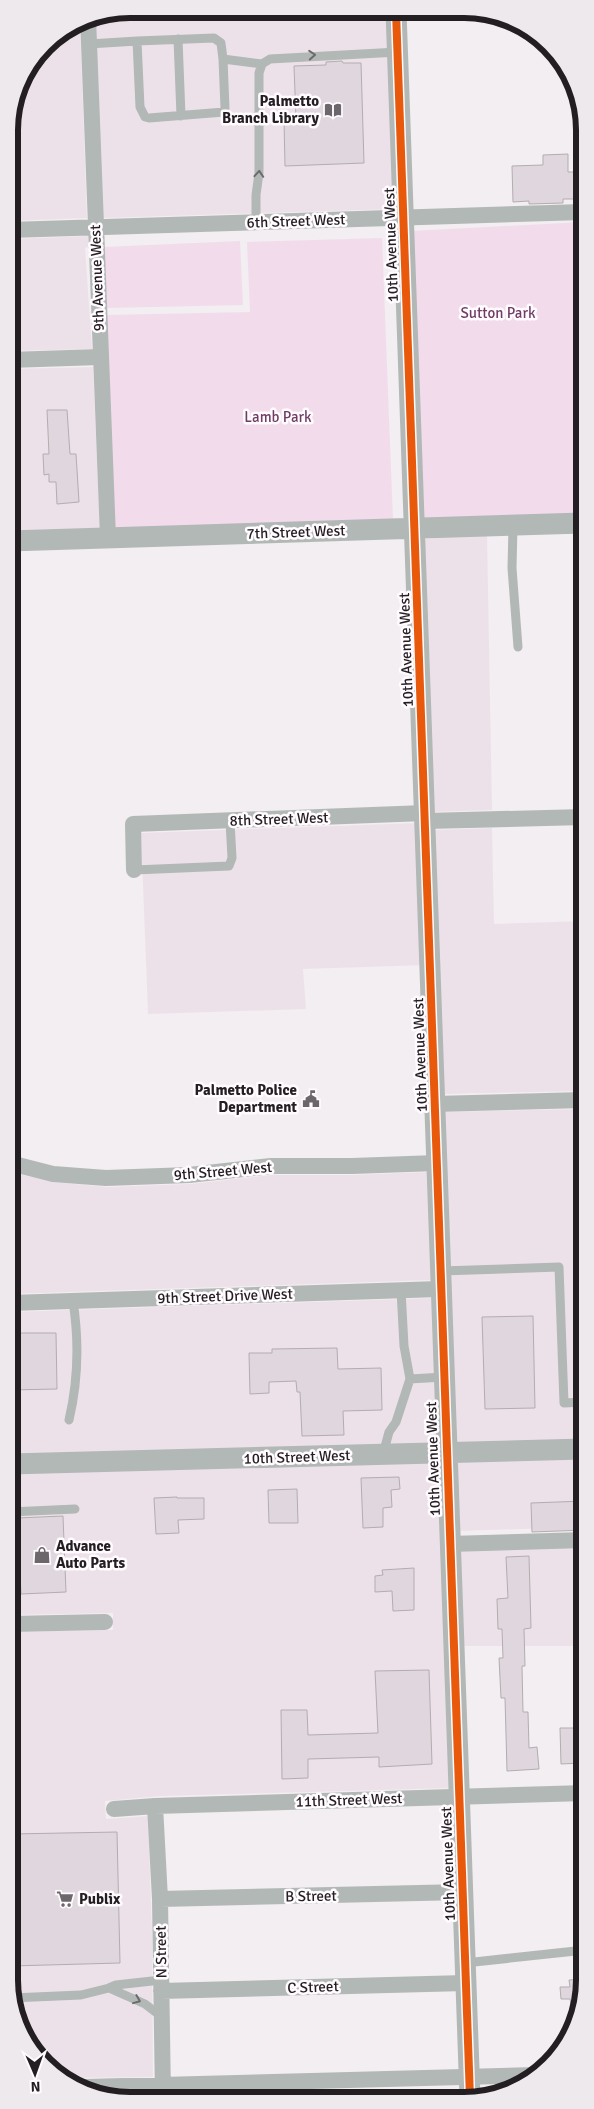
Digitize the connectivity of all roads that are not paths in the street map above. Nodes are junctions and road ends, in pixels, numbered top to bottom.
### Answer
1 (396, 18) edge
2 (88, 25) edge
3 (178, 39) junction
4 (137, 41) junction
5 (89, 44) junction
6 (398, 52) junction
7 (223, 60) junction
8 (262, 64) junction
9 (181, 116) junction
10 (576, 212) edge
11 (404, 218) junction
12 (256, 222) junction
13 (96, 227) junction
14 (18, 230) edge
15 (100, 357) junction
16 (18, 360) edge
17 (576, 523) edge
18 (513, 525) junction
19 (415, 529) junction
20 (108, 538) junction
21 (18, 541) edge
22 (518, 648) dead end
23 (426, 817) junction
24 (576, 817) edge
25 (230, 821) junction
26 (134, 870) joint
27 (576, 1100) edge
28 (435, 1104) junction
29 (437, 1163) junction
30 (18, 1165) edge
31 (440, 1280) junction
32 (401, 1290) junction
33 (74, 1301) junction
34 (18, 1303) edge
35 (444, 1377) junction
36 (410, 1379) junction
37 (576, 1402) edge
38 (69, 1420) dead end
39 (576, 1449) edge
40 (447, 1453) junction
41 (383, 1455) junction
42 (18, 1464) edge
43 (75, 1509) dead end
44 (18, 1512) edge
45 (576, 1540) edge
46 (449, 1544) junction
47 (105, 1622) dead end
48 (18, 1624) edge
49 (576, 1793) edge
50 (460, 1797) junction
51 (155, 1806) junction
52 (114, 1809) dead end
53 (463, 1892) junction
54 (160, 1899) junction
55 (576, 1952) edge
56 (465, 1973) junction
57 (161, 1986) junction
58 (109, 1988) junction
59 (19, 1998) edge
60 (162, 2017) junction
61 (523, 2075) edge
62 (469, 2077) junction
63 (103, 2088) edge
64 (470, 2091) edge
65 (163, 2092) edge

1 - 6 street, 10th Avenue West
2 - 5 street, 9th Avenue West
3 - 4 lane
3 - 7 lane
3 - 9 lane
4 - 5 lane
4 - 9 lane
5 - 13 street, 9th Avenue West
8 -> 6 lane
6 - 11 street, 10th Avenue West
7 - 8 lane
7 - 9 lane
12 -> 8 lane
10 - 11 street, 6th Street West
11 - 12 street, 6th Street West
11 - 19 street, 10th Avenue West
12 - 13 street, 6th Street West
13 - 14 street, 6th Street West
13 - 15 street, 9th Avenue West
15 - 16 street
15 - 20 street, 9th Avenue West
17 - 18 street, 7th Street West
18 - 19 street, 7th Street West
18 - 22 lane
19 - 20 street, 7th Street West
19 - 23 street, 10th Avenue West
20 - 21 street, 7th Street West
23 - 24 street, 8th Street West
23 - 25 street, 8th Street West
23 - 28 street, 10th Avenue West
25 - 26 lane
25 - 26 street, 8th Street West
27 - 28 street
28 - 29 street, 10th Avenue West
29 - 30 street, 9th Street West
29 - 31 street, 10th Avenue West
31 - 32 street, 9th Street Drive West
31 - 35 street, 10th Avenue West
31 - 37 lane
32 - 33 street, 9th Street Drive West
32 - 36 lane
33 - 34 street, 9th Street Drive West
33 - 38 lane
35 - 36 lane
35 - 40 street, 10th Avenue West
36 - 41 lane
39 - 40 street, 10th Street West
40 - 41 street, 10th Street West
40 - 46 street, 10th Avenue West
41 - 42 street, 10th Street West
43 - 44 lane
45 - 46 street
46 - 50 street, 10th Avenue West
47 - 48 street
49 - 50 street, 11th Street West
50 - 51 street, 11th Street West
50 - 53 street, 10th Avenue West
51 - 52 street, 11th Street West
51 - 54 street, N Street
53 - 54 street, B Street
53 - 56 street, 10th Avenue West
54 - 57 street, N Street
55 - 56 lane
56 - 57 street, C Street
56 - 62 street, 10th Avenue West
57 - 58 lane
57 - 60 street, N Street
58 - 59 lane
58 -> 60 lane
60 - 65 street, N Street
61 - 62 street
62 - 64 street, 10th Avenue West
62 - 65 street
63 - 65 street

